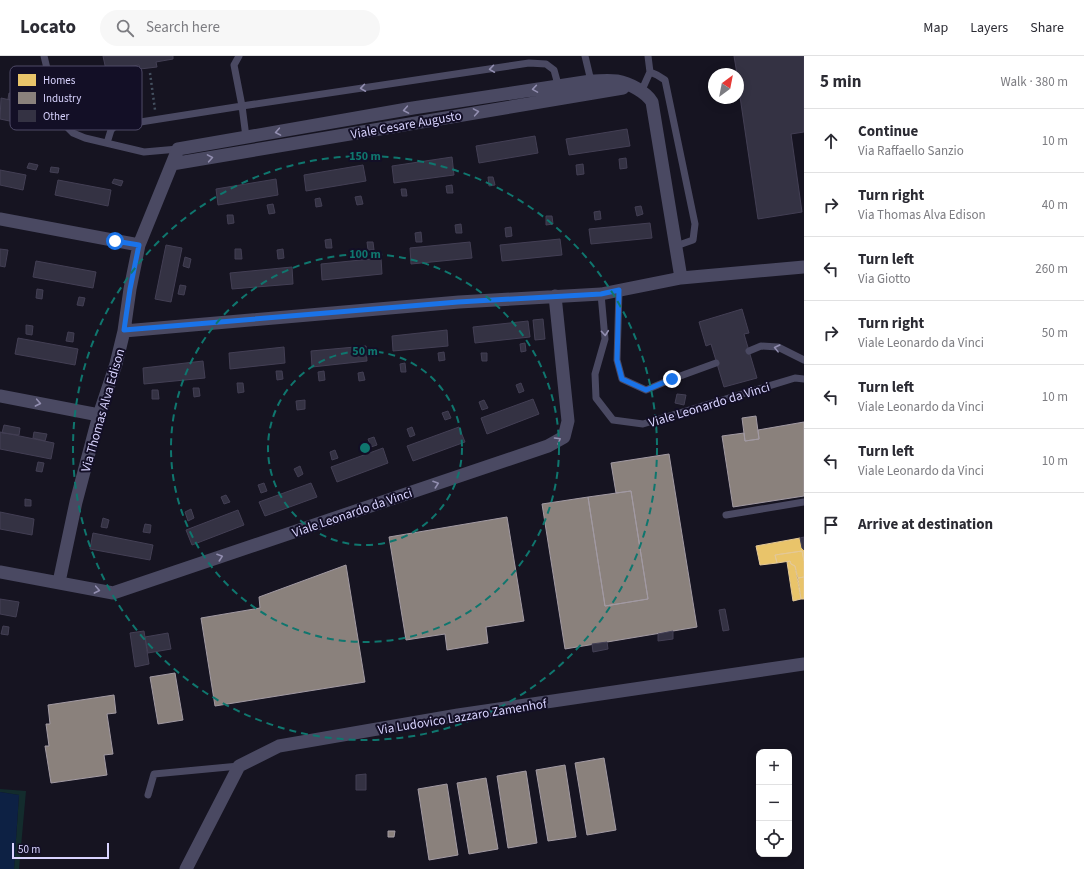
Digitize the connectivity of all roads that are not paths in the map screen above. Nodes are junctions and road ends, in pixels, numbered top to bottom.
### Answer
1 (44, 56) edge
2 (239, 56) edge
3 (585, 56) edge
4 (648, 56) edge
5 (46, 66) edge
6 (650, 72) junction
7 (591, 81) junction
8 (559, 92) junction
9 (641, 92) junction
10 (242, 106) junction
11 (142, 122) edge
12 (72, 130) edge
13 (111, 130) edge
14 (246, 137) junction
15 (107, 144) junction
16 (178, 149) junction
17 (172, 164) junction
18 (0, 219) edge
19 (139, 245) junction
20 (676, 246) junction
21 (804, 267) edge
22 (681, 278) junction
23 (619, 290) junction
24 (601, 294) junction
25 (555, 296) junction
26 (124, 330) junction
27 (749, 351) dead end
28 (804, 360) edge
29 (716, 363) dead end
30 (804, 378) edge
31 (0, 396) edge
32 (99, 415) junction
33 (804, 502) edge
34 (726, 515) dead end
35 (0, 572) edge
36 (58, 582) junction
37 (804, 664) edge
38 (239, 766) junction
39 (148, 795) dead end
40 (186, 869) edge

1 - 5 lane
2 - 10 lane
3 - 7 lane
4 - 6 lane
6 - 9 lane
6 - 20 lane
7 - 8 street, Viale Cesare Augusto
7 - 9 street, Viale Cesare Augusto
8 - 9 street, Viale Cesare Augusto
8 -> 10 lane
8 -> 14 street, Viale Cesare Augusto
17 -> 8 street, Viale Cesare Augusto
9 - 20 street, Viale Cesare Augusto
10 - 11 lane
10 - 14 lane
12 - 15 lane
13 - 15 lane
14 - 16 street, Viale Cesare Augusto
15 - 16 lane
16 - 17 street, Via Thomas Alva Edison
17 - 19 street, Via Thomas Alva Edison
18 - 19 street
19 - 26 street, Via Thomas Alva Edison
20 - 22 street, Viale Cesare Augusto
21 - 22 street
22 - 23 street
23 - 24 street
23 - 29 lane
24 - 25 street
24 -> 30 lane, Viale Leonardo da Vinci
25 - 26 street
36 -> 25 street, Viale Leonardo da Vinci
26 - 32 street, Via Thomas Alva Edison
28 -> 27 lane
31 -> 32 street
32 - 36 street, Via Thomas Alva Edison
33 - 34 lane
35 - 36 street, Viale Leonardo da Vinci
37 - 38 street, Via Ludovico Lazzaro Zamenhof
38 - 39 lane
38 - 40 street

